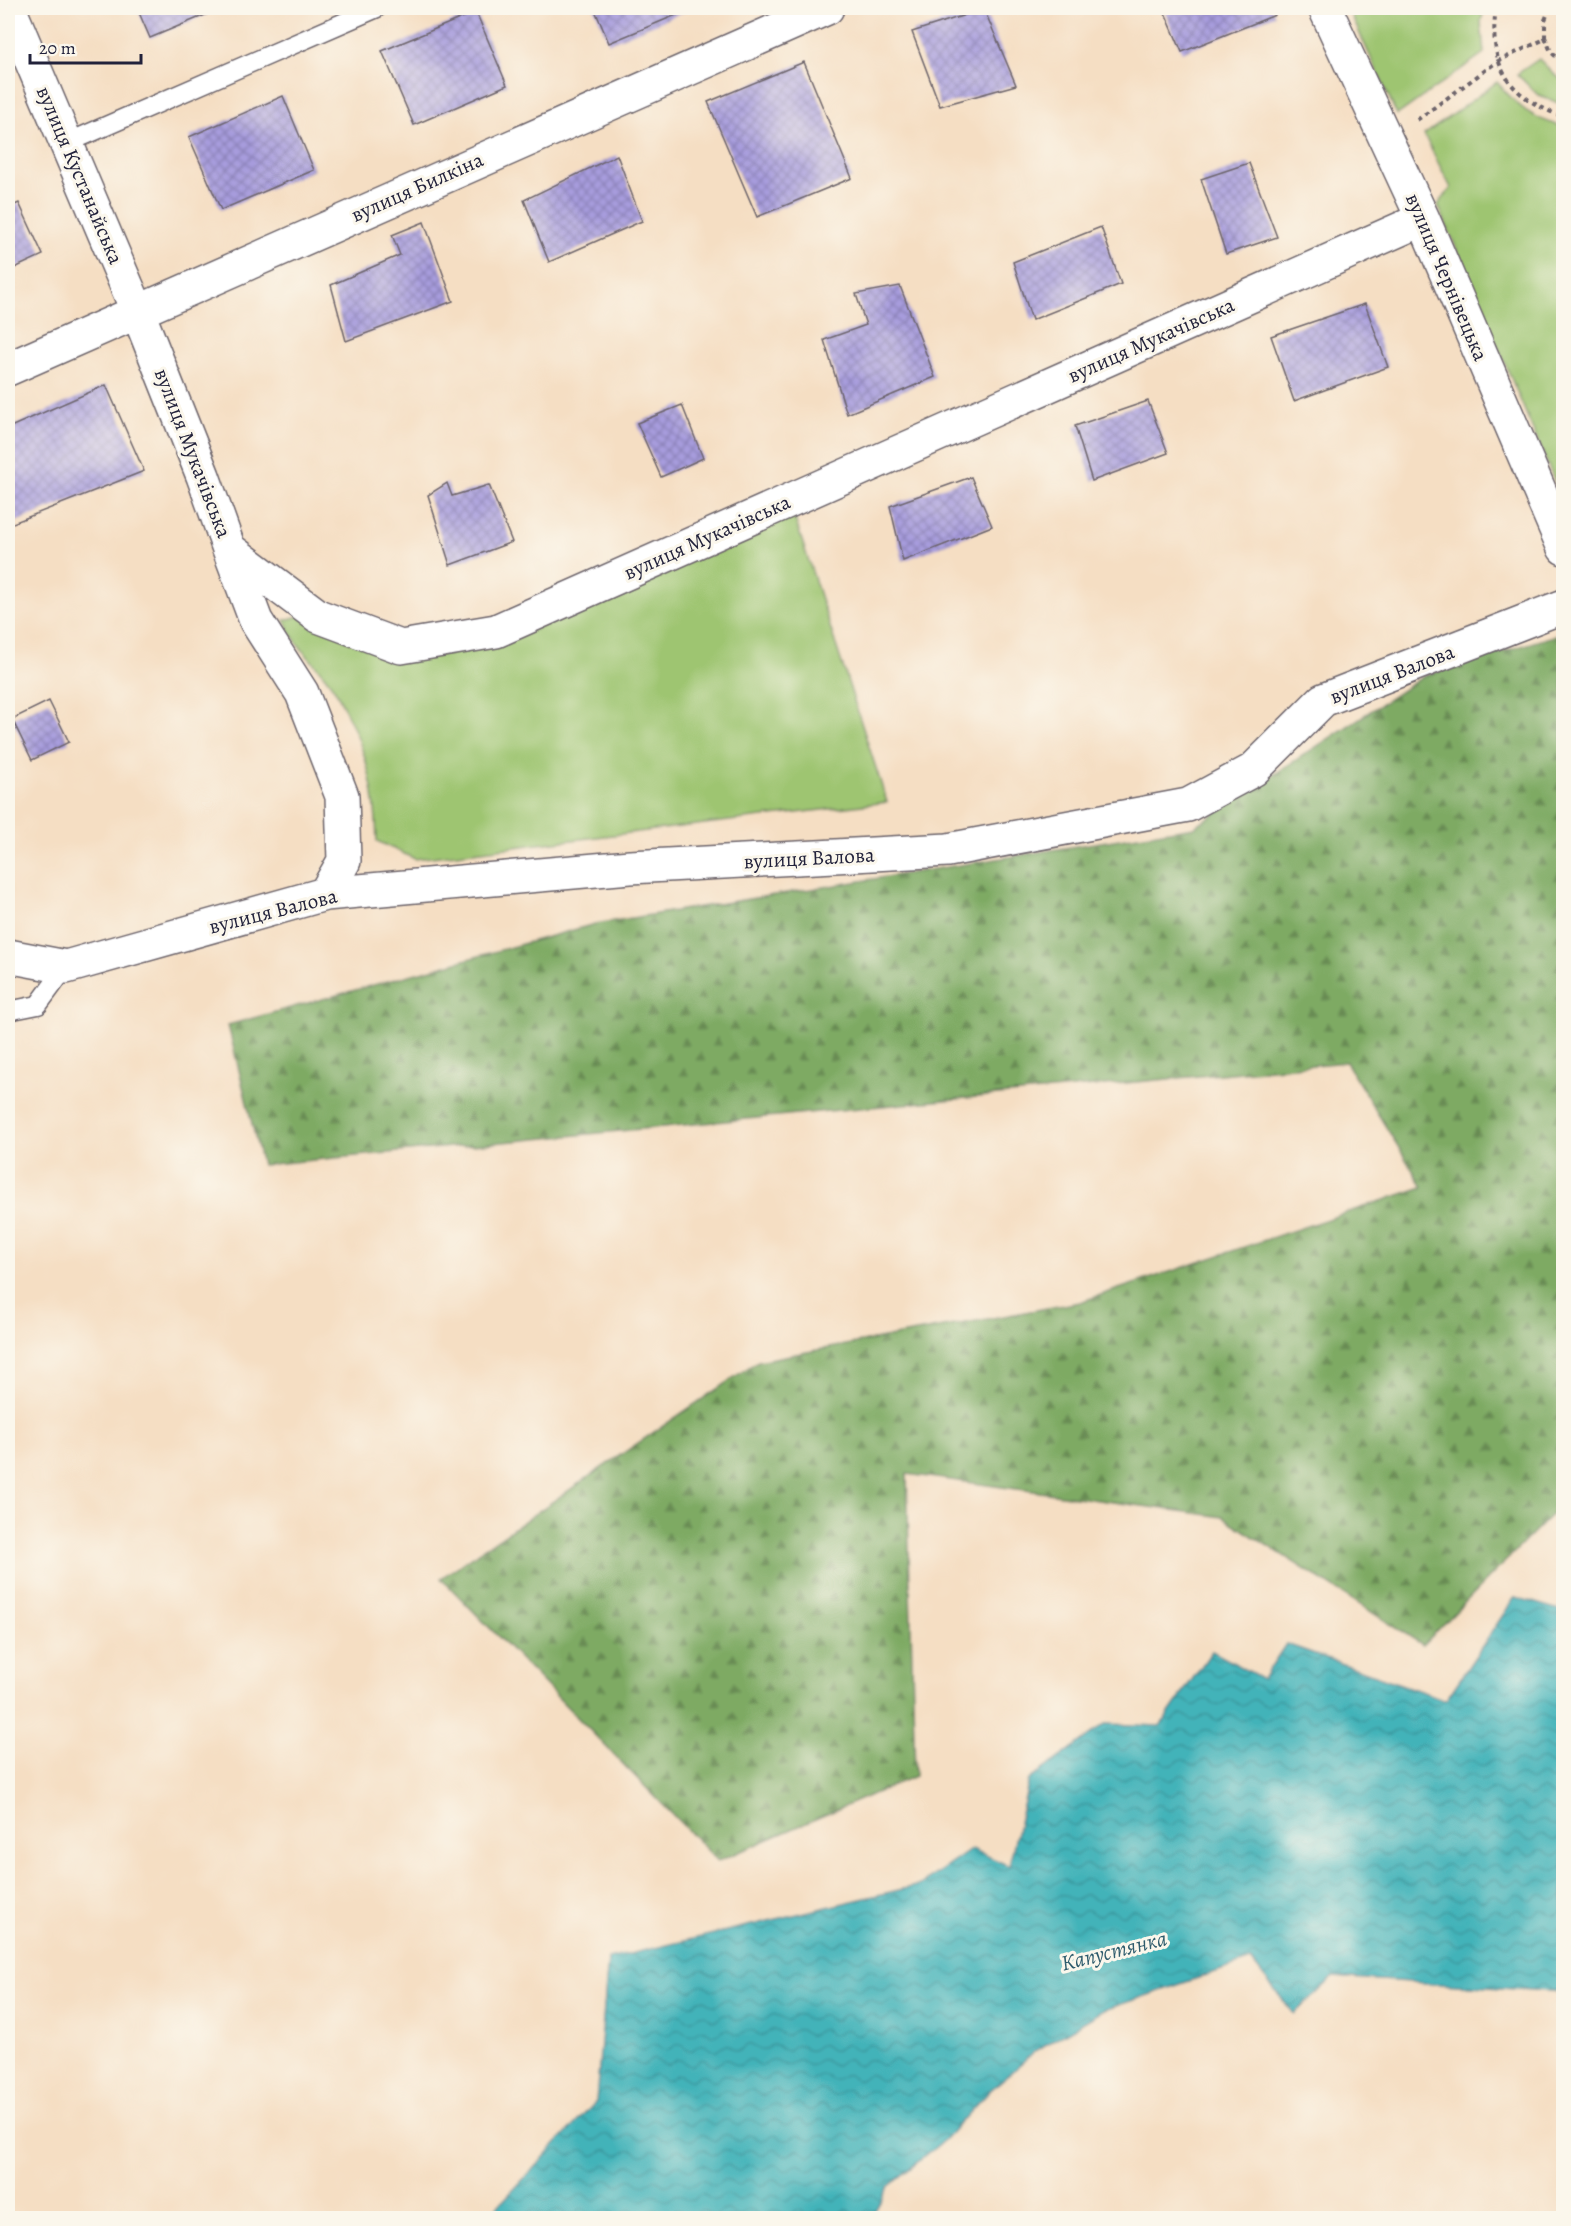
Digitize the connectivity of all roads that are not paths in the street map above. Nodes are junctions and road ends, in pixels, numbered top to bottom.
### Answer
1 (9, 8) edge
2 (377, 8) edge
3 (827, 8) edge
4 (1325, 8) edge
5 (67, 143) junction
6 (1423, 219) junction
7 (137, 310) junction
8 (8, 369) edge
9 (1563, 548) edge
10 (229, 549) junction
11 (1563, 606) edge
12 (325, 894) junction
13 (8, 956) edge
14 (66, 967) junction
15 (8, 1011) edge

1 - 5 street, вулиця Кустанайська
2 - 5 lane
3 - 7 street, вулиця Билкіна
4 - 6 street, вулиця Чернівецька
5 - 7 street, вулиця Кустанайська
6 - 9 street, вулиця Чернівецька
6 - 10 street, вулиця Мукачівська
7 - 8 street, вулиця Билкіна
7 - 10 street, вулиця Мукачівська
10 - 12 street
11 - 12 street, вулиця Валова
12 - 14 street, вулиця Валова
13 - 14 street, вулиця Валова
14 - 15 lane

